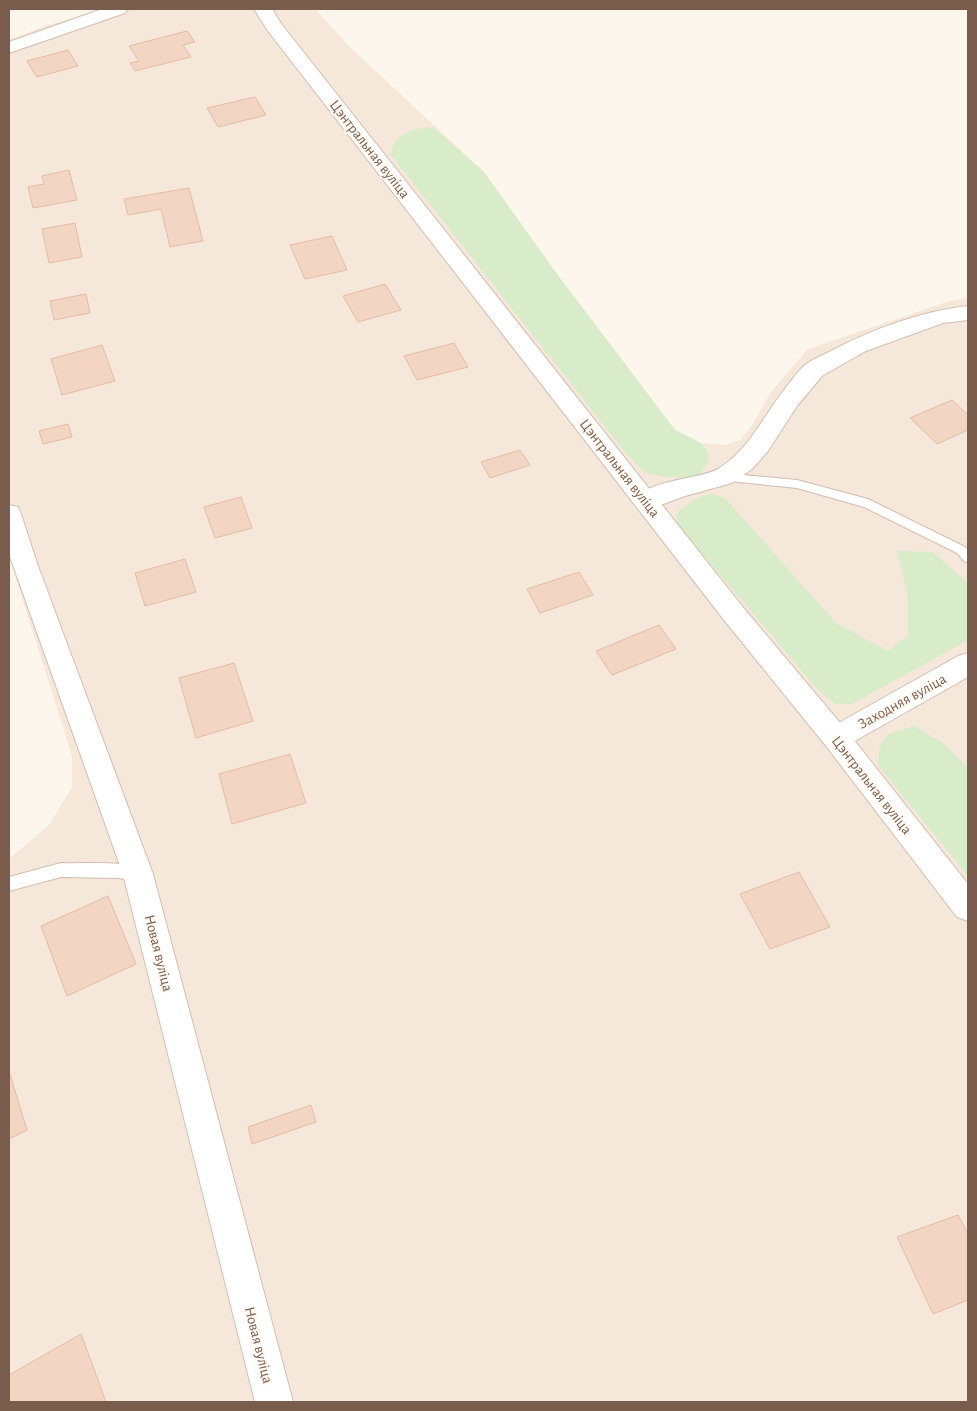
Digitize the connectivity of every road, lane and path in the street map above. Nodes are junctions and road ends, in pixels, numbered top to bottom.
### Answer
1 (119, 9) edge
2 (269, 18) edge
3 (9, 48) edge
4 (968, 313) edge
5 (723, 477) junction
6 (647, 502) junction
7 (9, 514) edge
8 (968, 558) edge
9 (968, 664) edge
10 (836, 738) junction
11 (138, 874) junction
12 (9, 884) edge
13 (968, 907) edge
14 (274, 1402) edge

1 - 3 street
2 - 6 street, Цэнтральная вуліца
4 - 5 street
5 - 6 street
5 - 8 lane
6 - 10 street, Цэнтральная вуліца
7 - 11 street, Новая вуліца
9 - 10 street, Заходняя вуліца
10 - 13 street, Цэнтральная вуліца
11 - 12 lane
11 - 14 street, Новая вуліца

